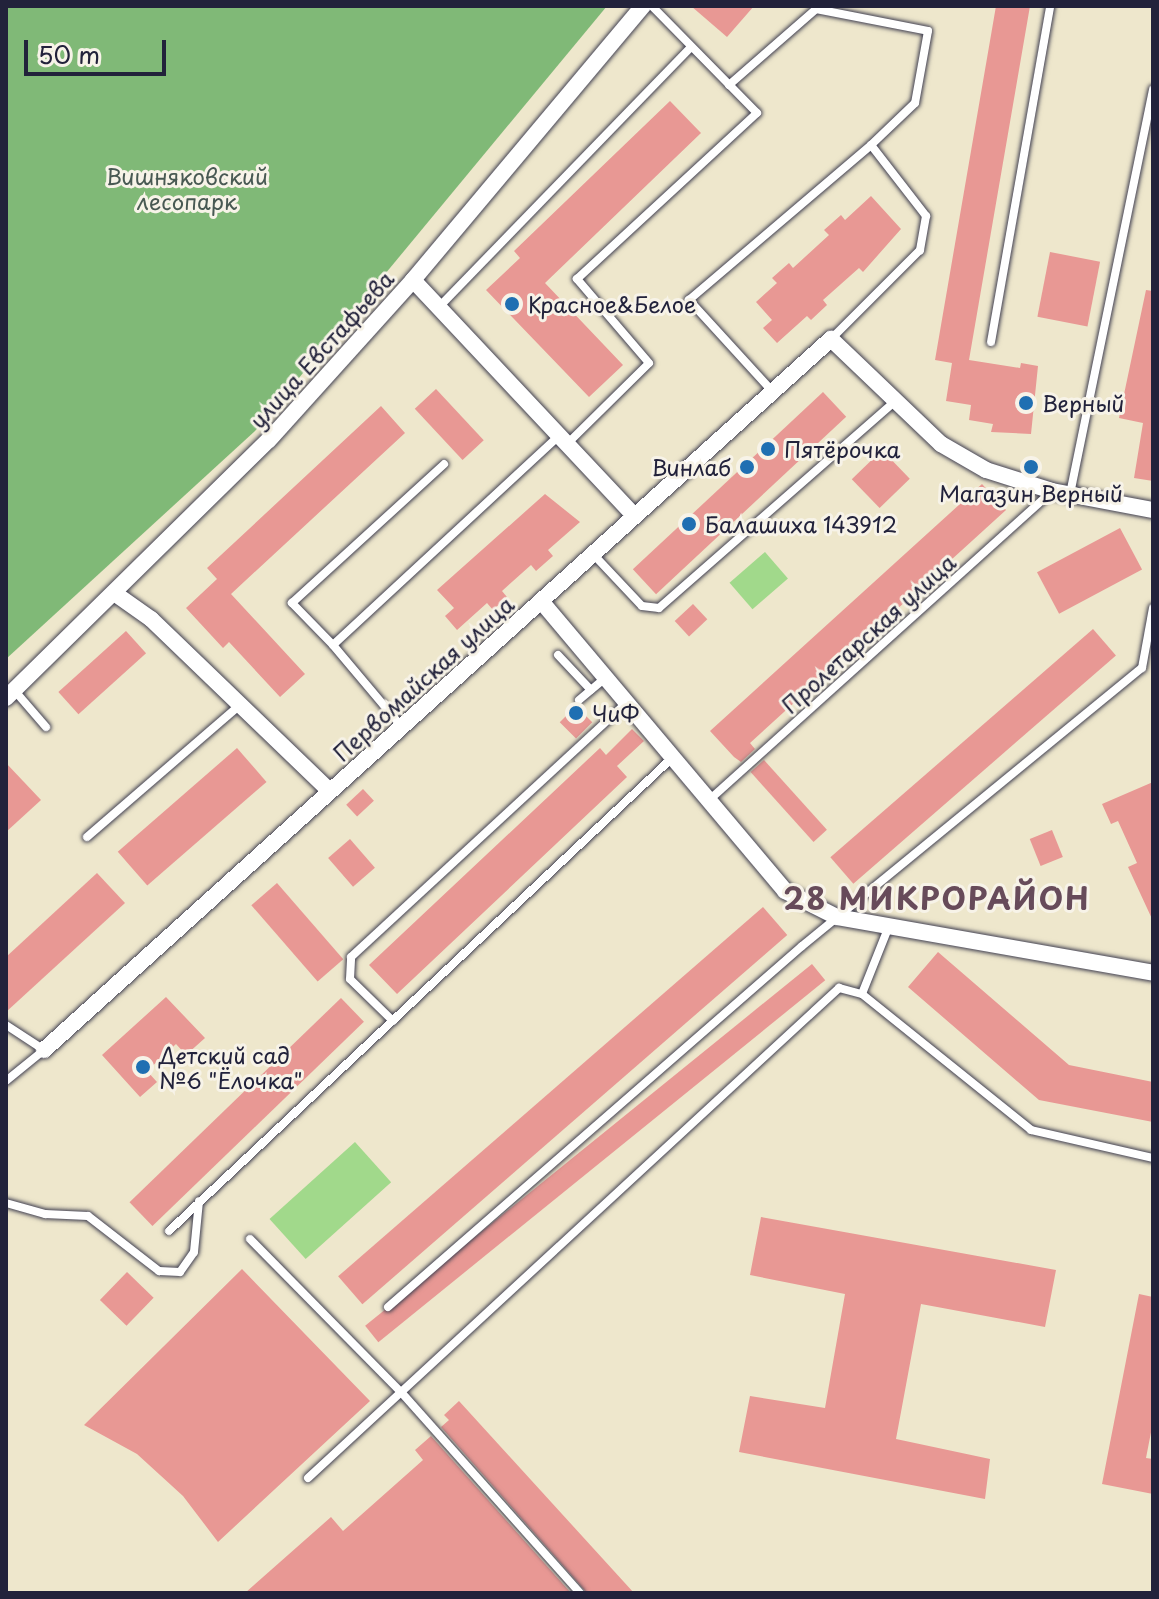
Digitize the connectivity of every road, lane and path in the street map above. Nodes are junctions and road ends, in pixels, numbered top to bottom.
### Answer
1 (643, 6) edge
2 (652, 6) edge
3 (1050, 6) edge
4 (691, 47) junction
5 (729, 85) junction
6 (1153, 89) edge
7 (871, 145) junction
8 (413, 280) junction
9 (439, 307) junction
10 (831, 339) junction
11 (991, 342) dead end
12 (773, 393) junction
13 (894, 402) junction
14 (563, 440) junction
15 (444, 464) dead end
16 (1052, 491) junction
17 (1070, 495) junction
18 (1153, 510) edge
19 (635, 516) junction
20 (593, 554) junction
21 (117, 595) junction
22 (541, 601) junction
23 (1153, 608) edge
24 (333, 645) junction
25 (558, 655) dead end
26 (605, 678) junction
27 (591, 690) junction
28 (10, 694) edge
29 (579, 700) dead end
30 (626, 703) junction
31 (240, 705) junction
32 (46, 727) dead end
33 (402, 727) junction
34 (672, 758) junction
35 (330, 791) junction
36 (708, 801) junction
37 (87, 837) dead end
38 (837, 917) junction
39 (890, 925) junction
40 (1149, 972) edge
41 (862, 994) junction
42 (393, 1021) junction
43 (6, 1025) edge
44 (44, 1050) junction
45 (6, 1081) edge
46 (1153, 1158) edge
47 (199, 1201) junction
48 (6, 1203) edge
49 (169, 1231) dead end
50 (250, 1239) dead end
51 (388, 1307) dead end
52 (401, 1392) junction
53 (308, 1478) dead end
54 (580, 1593) edge

1 - 8 street, улица Евстафьева
2 - 4 lane
3 - 11 lane
4 - 5 lane
4 - 9 lane
5 - 7 lane
5 - 14 lane
6 - 17 lane
7 - 10 lane
7 - 12 lane
8 - 9 street
8 - 21 street, улица Евстафьева
9 - 14 street
10 - 12 street, Первомайская улица
10 - 13 street
12 - 19 street, Первомайская улица
13 - 16 street
13 - 20 lane
14 - 19 street
14 - 24 lane
15 - 24 lane
16 - 17 street
16 - 36 lane, Пролетарская улица
17 - 18 street
19 - 20 street, Первомайская улица
20 - 22 street, Первомайская улица
21 - 28 street, улица Евстафьева
21 - 31 street
22 - 26 street
22 - 33 street, Первомайская улица
23 - 38 lane
24 - 33 lane
25 - 27 lane
26 - 27 lane
26 - 30 street
27 - 29 lane
28 - 32 lane
30 - 34 street
30 - 42 lane
31 - 35 street
31 - 37 lane
33 - 35 street, Первомайская улица
34 - 36 street
34 - 42 lane
35 - 44 street, Первомайская улица
36 - 38 street
38 - 39 street
38 - 51 lane
39 - 40 street
39 - 41 lane
41 - 46 lane
41 - 52 lane
42 - 47 lane
43 - 44 lane
44 - 45 lane
47 - 48 lane
47 - 49 lane
50 - 52 lane
52 - 53 lane
52 - 54 lane

